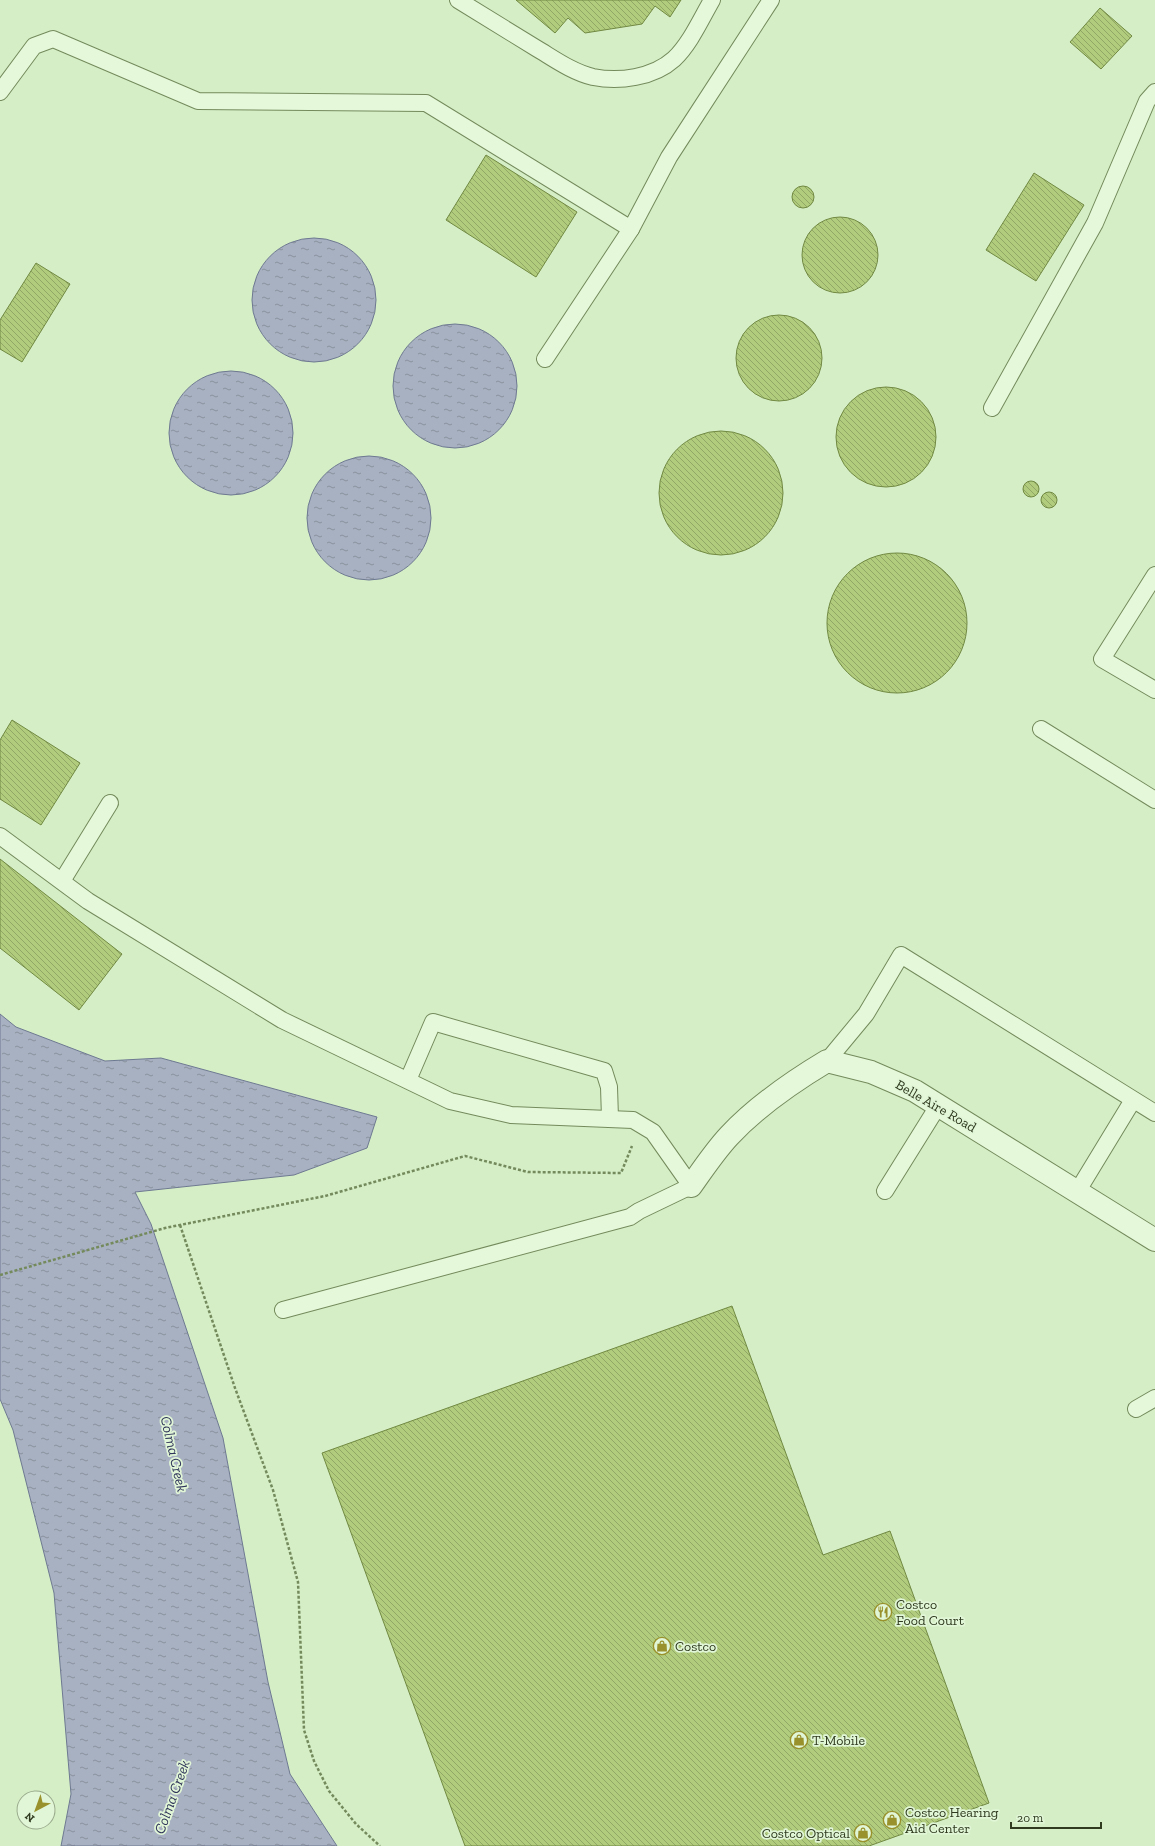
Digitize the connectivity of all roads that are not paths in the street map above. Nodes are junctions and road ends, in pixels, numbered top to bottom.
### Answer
1 (458, 0) edge
2 (712, 0) edge
3 (771, 0) edge
4 (0, 92) edge
5 (1155, 92) edge
6 (631, 229) junction
7 (545, 359) dead end
8 (992, 408) dead end
9 (1155, 575) edge
10 (1155, 690) edge
11 (1041, 729) dead end
12 (1155, 800) edge
13 (110, 803) dead end
14 (0, 836) edge
15 (62, 881) junction
16 (827, 1061) junction
17 (408, 1080) junction
18 (1134, 1100) junction
19 (938, 1106) junction
20 (1155, 1114) edge
21 (610, 1118) junction
22 (691, 1186) junction
23 (885, 1191) dead end
24 (1077, 1192) junction
25 (1155, 1240) edge
26 (283, 1310) dead end
27 (1155, 1398) edge
28 (1136, 1409) dead end

1 - 2 lane
3 - 6 lane
4 - 6 lane
5 - 8 lane
6 - 7 lane
9 - 10 lane
11 - 12 lane
13 - 15 lane
14 - 15 lane
15 - 17 lane
16 - 18 lane
16 - 19 street, Belle Aire Road
16 - 22 street
17 - 21 lane
17 - 21 lane
18 - 20 lane
18 - 24 lane
19 - 23 lane
19 - 24 street, Belle Aire Road
21 - 22 lane
22 - 26 lane
24 - 25 street, Belle Aire Road
27 - 28 lane

